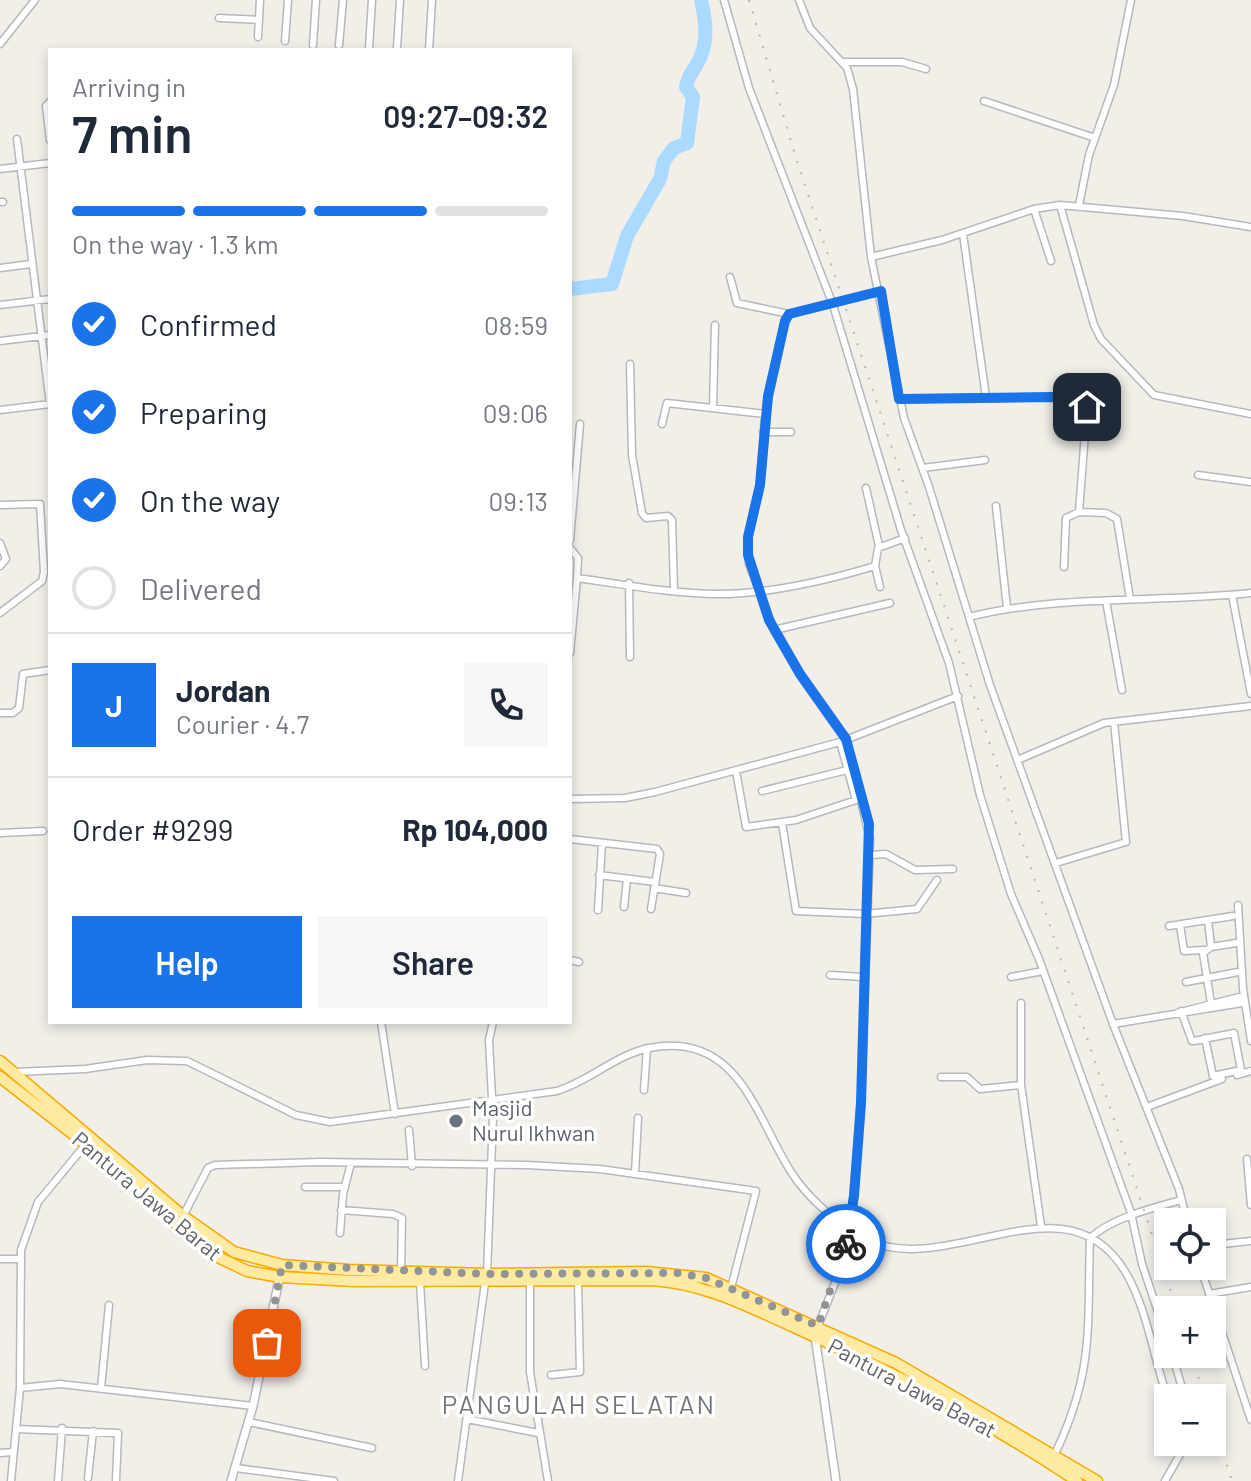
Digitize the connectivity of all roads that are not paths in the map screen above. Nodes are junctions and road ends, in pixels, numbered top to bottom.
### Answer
1 (35, 0) edge
2 (260, 0) edge
3 (288, 0) edge
4 (316, 0) edge
5 (343, 0) edge
6 (372, 0) edge
7 (400, 0) edge
8 (432, 0) edge
9 (724, 0) edge
10 (799, 0) edge
11 (1131, 0) edge
12 (219, 18) dead end
13 (259, 20) junction
14 (258, 37) dead end
15 (285, 41) dead end
16 (0, 44) edge
17 (313, 45) dead end
18 (339, 45) dead end
19 (369, 48) dead end
20 (397, 48) edge
21 (429, 48) edge
22 (842, 62) junction
23 (926, 69) dead end
24 (984, 101) dead end
25 (1095, 138) junction
26 (17, 139) dead end
27 (48, 163) edge
28 (20, 166) junction
29 (0, 169) edge
30 (1060, 205) junction
31 (1079, 205) junction
32 (1034, 209) junction
33 (1251, 227) edge
34 (963, 234) junction
35 (871, 257) junction
36 (1051, 261) dead end
37 (31, 264) junction
38 (0, 268) edge
39 (730, 277) dead end
40 (881, 291) junction
41 (48, 299) edge
42 (37, 300) junction
43 (0, 305) edge
44 (833, 305) junction
45 (789, 314) junction
46 (715, 325) dead end
47 (48, 335) edge
48 (41, 336) junction
49 (0, 341) edge
50 (630, 364) dead end
51 (48, 389) edge
52 (986, 397) junction
53 (899, 399) junction
54 (48, 404) edge
55 (713, 408) junction
56 (0, 410) edge
57 (765, 414) junction
58 (1251, 414) edge
59 (580, 424) dead end
60 (662, 424) dead end
61 (763, 432) junction
62 (791, 432) dead end
63 (985, 460) dead end
64 (923, 468) junction
65 (1198, 475) dead end
66 (1251, 482) edge
67 (866, 488) dead end
68 (0, 498) edge
69 (0, 505) edge
70 (996, 506) dead end
71 (1079, 512) junction
72 (572, 517) edge
73 (905, 538) junction
74 (0, 543) edge
75 (879, 546) junction
76 (572, 550) edge
77 (0, 566) edge
78 (875, 566) junction
79 (1064, 567) dead end
80 (577, 578) junction
81 (629, 583) junction
82 (880, 587) dead end
83 (674, 590) junction
84 (757, 592) junction
85 (1251, 593) edge
86 (1232, 595) junction
87 (1130, 599) junction
88 (1106, 601) junction
89 (890, 603) dead end
90 (1007, 608) junction
91 (0, 613) edge
92 (969, 617) junction
93 (774, 630) junction
94 (572, 632) edge
95 (630, 657) dead end
96 (48, 670) edge
97 (1122, 690) dead end
98 (1251, 694) edge
99 (958, 696) junction
100 (1251, 706) edge
101 (0, 713) edge
102 (1114, 722) junction
103 (843, 740) junction
104 (1020, 759) junction
105 (852, 769) junction
106 (736, 771) junction
107 (762, 791) dead end
108 (572, 799) edge
109 (860, 799) junction
110 (782, 823) junction
111 (43, 831) dead end
112 (0, 833) edge
113 (572, 839) edge
114 (602, 844) junction
115 (870, 855) junction
116 (1056, 863) junction
117 (953, 869) dead end
118 (599, 875) junction
119 (627, 879) junction
120 (937, 880) dead end
121 (655, 885) junction
122 (686, 893) dead end
123 (1238, 905) dead end
124 (624, 907) dead end
125 (651, 909) dead end
126 (598, 910) dead end
127 (865, 914) junction
128 (1233, 916) dead end
129 (1208, 920) junction
130 (1180, 925) junction
131 (1169, 926) dead end
132 (1236, 943) dead end
133 (1208, 948) junction
134 (572, 960) edge
135 (579, 962) dead end
136 (1043, 971) junction
137 (1238, 972) dead end
138 (830, 975) dead end
139 (863, 977) junction
140 (1011, 977) dead end
141 (1207, 978) junction
142 (1186, 982) dead end
143 (1021, 1003) dead end
144 (1180, 1012) junction
145 (381, 1024) edge
146 (493, 1024) edge
147 (1113, 1024) junction
148 (1245, 1031) dead end
149 (1234, 1033) junction
150 (1205, 1038) junction
151 (1251, 1041) edge
152 (647, 1048) junction
153 (0, 1061) edge
154 (1251, 1071) edge
155 (14, 1072) junction
156 (0, 1077) edge
157 (941, 1077) dead end
158 (1021, 1085) junction
159 (644, 1090) dead end
160 (492, 1100) junction
161 (1147, 1107) junction
162 (395, 1114) junction
163 (638, 1118) dead end
164 (409, 1130) dead end
165 (86, 1144) junction
166 (1247, 1159) dead end
167 (351, 1163) junction
168 (412, 1166) junction
169 (490, 1166) junction
170 (635, 1174) junction
171 (305, 1187) dead end
172 (345, 1187) junction
173 (1181, 1200) junction
174 (1251, 1205) edge
175 (1183, 1208) edge
176 (341, 1210) junction
177 (1131, 1213) junction
178 (183, 1216) junction
179 (1041, 1226) junction
180 (850, 1229) junction
181 (340, 1233) dead end
182 (1090, 1238) junction
183 (1251, 1241) edge
184 (1226, 1244) edge
185 (0, 1259) edge
186 (19, 1259) junction
187 (282, 1265) junction
188 (401, 1271) junction
189 (280, 1277) junction
190 (486, 1278) junction
191 (1204, 1280) edge
192 (578, 1281) junction
193 (420, 1282) junction
194 (530, 1283) junction
195 (1251, 1287) edge
196 (731, 1288) junction
197 (1209, 1294) junction
198 (1154, 1300) edge
199 (109, 1305) dead end
200 (816, 1331) junction
201 (425, 1366) dead end
202 (551, 1375) dead end
203 (1163, 1384) edge
204 (20, 1388) junction
205 (101, 1388) junction
206 (253, 1406) junction
207 (1251, 1418) edge
208 (467, 1419) junction
209 (249, 1422) junction
210 (62, 1428) junction
211 (16, 1429) junction
212 (93, 1431) junction
213 (538, 1433) junction
214 (372, 1448) dead end
215 (13, 1452) junction
216 (0, 1453) edge
217 (1055, 1454) junction
218 (1180, 1456) edge
219 (236, 1468) junction
220 (88, 1478) dead end
221 (296, 1478) edge
222 (116, 1480) edge
223 (11, 1481) edge
224 (58, 1481) edge
225 (231, 1481) edge
226 (330, 1481) edge
227 (458, 1481) edge
228 (548, 1481) edge
229 (836, 1481) edge
230 (1077, 1481) edge
231 (1097, 1481) edge
232 (1165, 1481) edge

1 - 16 street
2 - 13 street
3 - 15 street
4 - 17 street
5 - 18 street
6 - 19 street
7 - 20 street
8 - 21 street
9 - 44 street
10 - 22 street
11 - 25 street
12 - 13 street
13 - 14 street
22 - 23 street
22 - 35 street
24 - 25 street
25 - 31 street
26 - 28 street
27 - 28 street
28 - 29 street
28 - 37 street
30 - 31 street
30 - 32 street
30 - 58 street
31 - 33 street
32 - 34 street
32 - 36 street
34 - 35 street
34 - 52 street
35 - 40 street
37 - 38 street
37 - 42 street
39 - 45 street
40 - 44 street
40 - 53 street
41 - 42 street
42 - 43 street
42 - 48 street
44 - 45 street
44 - 73 street
45 - 57 street
46 - 55 street
47 - 48 street
48 - 49 street
48 - 51 street
50 - 83 street
52 - 53 street
52 - 71 street
53 - 64 street
54 - 56 street
55 - 57 street
55 - 60 street
57 - 61 street
59 - 72 street
61 - 62 street
61 - 84 street
63 - 64 street
64 - 92 street
65 - 66 street
67 - 75 street
68 - 69 street
69 - 91 street
70 - 90 street
71 - 79 street
71 - 87 street
73 - 75 street
73 - 99 street
74 - 77 street
75 - 78 street
76 - 80 street
78 - 82 street
78 - 84 street
80 - 81 street
80 - 94 street
81 - 83 street
81 - 95 street
83 - 84 street
84 - 93 street
85 - 86 street
86 - 87 street
86 - 98 street
87 - 88 street
88 - 90 street
88 - 97 street
89 - 93 street
90 - 92 street
92 - 104 street
93 - 103 street
96 - 101 street
99 - 103 street
99 - 136 street
100 - 102 street
102 - 104 street
102 - 116 street
103 - 105 street
103 - 106 street
104 - 116 street
105 - 107 street
105 - 109 street
106 - 108 street
106 - 110 street
109 - 110 street
109 - 115 street
110 - 127 street
111 - 112 street
113 - 114 street
114 - 118 street
114 - 121 street
115 - 117 street
115 - 127 street
116 - 147 street
118 - 119 street
118 - 126 street
119 - 121 street
119 - 124 street
120 - 127 street
121 - 122 street
121 - 125 street
123 - 151 street
127 - 139 street
128 - 129 street
129 - 130 street
129 - 133 street
130 - 131 street
130 - 133 street
132 - 133 street
133 - 141 street
134 - 135 street
136 - 140 street
136 - 177 street
137 - 141 street
138 - 139 street
139 - 180 street
141 - 142 street
141 - 144 street
143 - 158 street
144 - 147 street
144 - 150 street
145 - 162 street
146 - 160 street
147 - 161 street
148 - 149 street
149 - 150 street
149 - 150 street
152 - 159 street
152 - 160 street
152 - 180 street
153 - 155 highway
154 - 161 street
155 - 162 street
155 - 178 highway
156 - 165 highway, Pantura Jawa Barat
157 - 158 street
158 - 179 street
160 - 162 street
160 - 169 street
161 - 173 street
163 - 170 street
164 - 168 street
165 - 186 street
165 - 189 highway, Pantura Jawa Barat
166 - 174 street
167 - 168 street
167 - 172 street
167 - 178 street
168 - 169 street
169 - 170 street
169 - 190 street
170 - 196 street
171 - 172 street
172 - 176 street
173 - 175 street
173 - 177 street
176 - 181 street
176 - 188 street
177 - 182 street
177 - 198 street
178 - 187 highway
179 - 180 street
179 - 182 street
180 - 200 street
182 - 203 street
182 - 217 street
183 - 184 street
185 - 186 street
186 - 204 street
187 - 188 highway
187 - 189 street
188 - 190 highway
189 - 193 highway, Pantura Jawa Barat
189 - 206 street
190 - 193 highway, Pantura Jawa Barat
190 - 194 highway, Pantura Jawa Barat
190 - 196 highway
190 - 208 street
191 - 197 street
192 - 194 highway, Pantura Jawa Barat
192 - 200 highway, Pantura Jawa Barat
192 - 202 street
193 - 201 street
194 - 213 street
195 - 197 street
196 - 200 highway
197 - 207 street
199 - 205 street
200 - 217 highway
200 - 229 street
200 - 230 highway, Pantura Jawa Barat
204 - 205 street
204 - 211 street
205 - 206 street
206 - 209 street
208 - 213 street
208 - 227 street
209 - 214 street
209 - 219 street
210 - 211 street
210 - 212 street
210 - 224 street
211 - 215 street
212 - 220 street
212 - 222 street
213 - 228 street
215 - 216 street
215 - 223 street
217 - 231 highway
218 - 232 street
219 - 221 street
219 - 225 street
221 - 226 street

